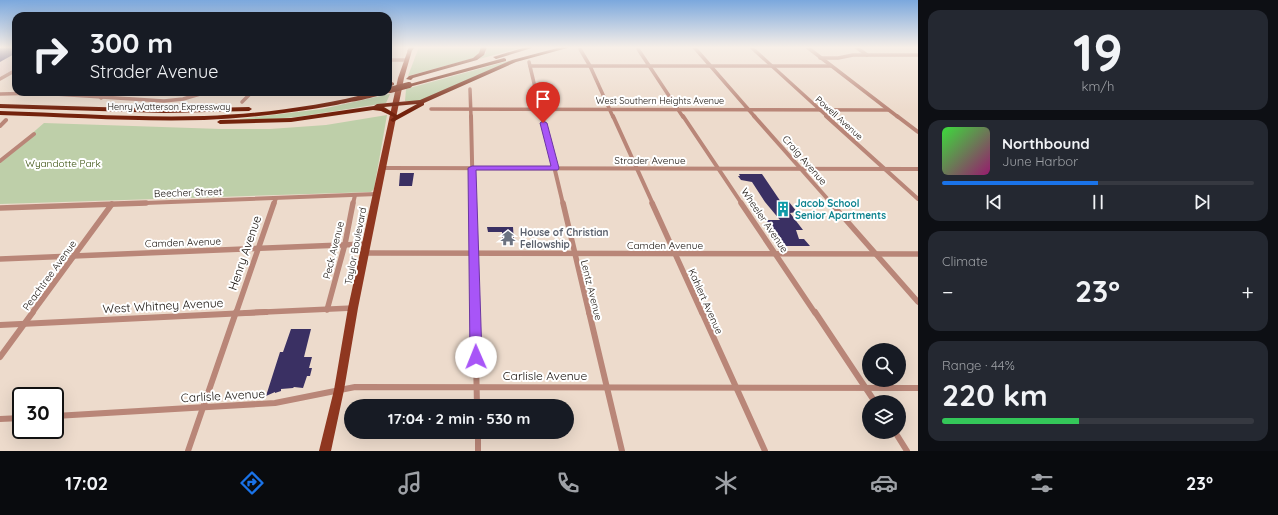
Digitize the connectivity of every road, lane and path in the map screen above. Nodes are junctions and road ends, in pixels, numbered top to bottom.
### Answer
1 (404, 68) edge
2 (443, 68) edge
3 (458, 68) edge
4 (467, 68) edge
5 (498, 68) edge
6 (530, 68) edge
7 (591, 68) edge
8 (651, 68) edge
9 (713, 68) edge
10 (772, 68) edge
11 (834, 68) edge
12 (12, 72) edge
13 (0, 79) edge
14 (409, 82) junction
15 (392, 87) edge
16 (470, 89) dead end
17 (0, 94) edge
18 (12, 94) edge
19 (439, 95) junction
20 (73, 96) edge
21 (104, 96) edge
22 (196, 96) edge
23 (248, 96) edge
24 (335, 96) edge
25 (357, 96) edge
26 (101, 98) junction
27 (242, 102) dead end
28 (396, 103) junction
29 (0, 106) edge
30 (368, 108) junction
31 (431, 109) dead end
32 (470, 109) junction
33 (540, 109) junction
34 (609, 109) junction
35 (679, 109) junction
36 (749, 110) junction
37 (818, 110) junction
38 (888, 110) junction
39 (0, 113) edge
40 (175, 118) junction
41 (393, 118) junction
42 (0, 119) edge
43 (0, 126) edge
44 (918, 132) edge
45 (34, 134) dead end
46 (0, 161) edge
47 (383, 168) junction
48 (472, 168) junction
49 (555, 168) junction
50 (636, 169) junction
51 (719, 169) junction
52 (801, 169) junction
53 (885, 169) junction
54 (918, 169) edge
55 (377, 194) junction
56 (355, 195) junction
57 (276, 198) junction
58 (918, 199) edge
59 (112, 204) junction
60 (0, 208) edge
61 (345, 244) junction
62 (258, 248) junction
63 (366, 248) junction
64 (473, 253) junction
65 (574, 253) junction
66 (675, 254) junction
67 (776, 254) junction
68 (876, 254) junction
69 (918, 254) edge
70 (74, 256) junction
71 (0, 259) edge
72 (918, 302) edge
73 (354, 308) junction
74 (327, 310) junction
75 (235, 314) junction
76 (24, 324) junction
77 (0, 325) edge
78 (0, 357) edge
79 (477, 387) junction
80 (606, 387) junction
81 (735, 388) junction
82 (865, 388) junction
83 (918, 388) edge
84 (339, 390) junction
85 (870, 395) edge
86 (477, 399) edge
87 (203, 408) junction
88 (64, 416) edge
89 (12, 418) edge
90 (0, 419) edge
91 (478, 439) edge
92 (899, 439) edge
93 (188, 451) edge
94 (324, 451) edge
95 (478, 451) edge
96 (622, 451) edge
97 (765, 451) edge
98 (907, 451) edge

1 - 28 main road, Taylor Boulevard
2 - 14 highway
3 - 14 highway, Henry Watterson Expressway
4 - 14 highway, Henry Watterson Expressway
5 - 19 highway
6 - 33 street, Lentz Avenue
7 - 34 street, Kahlert Avenue
8 - 35 street, Wheeler Avenue
9 - 36 street, Craig Avenue
10 - 37 street, Powell Avenue
11 - 38 street
12 - 13 street
14 - 15 highway, Henry Watterson Expressway, bridge
16 - 32 street
17 - 18 street
19 - 28 highway
19 - 41 highway
20 - 26 street
21 - 26 street
22 - 26 street
23 - 27 street
24 - 29 highway, Henry Watterson Expressway
25 - 40 highway, Henry Watterson Expressway
28 - 30 highway
28 - 41 main road, Taylor Boulevard
30 - 40 highway
30 - 41 highway
31 - 32 street, West Southern Heights Avenue
32 - 33 street, West Southern Heights Avenue
32 - 48 street
33 - 34 street, West Southern Heights Avenue
33 - 49 street, Lentz Avenue
34 - 35 street, West Southern Heights Avenue
34 - 50 street, Kahlert Avenue
35 - 36 street, West Southern Heights Avenue
35 - 51 street, Wheeler Avenue
36 - 37 street, West Southern Heights Avenue
36 - 52 street, Craig Avenue
37 - 38 street, West Southern Heights Avenue
37 - 53 street, Powell Avenue
38 - 44 street
39 - 40 highway, Henry Watterson Expressway
41 - 47 main road, Taylor Boulevard
42 - 43 street
45 - 46 street
47 - 48 street, Strader Avenue
47 - 55 main road, Taylor Boulevard
48 - 49 street, Strader Avenue
48 - 64 street
49 - 50 street, Strader Avenue
49 - 65 street, Lentz Avenue
50 - 51 street, Strader Avenue
50 - 66 street, Kahlert Avenue
51 - 52 street, Strader Avenue
51 - 67 street, Wheeler Avenue
52 - 53 street, Strader Avenue
52 - 68 street, Craig Avenue
53 - 54 street, Strader Avenue
53 - 58 street, Powell Avenue
55 - 56 street, Beecher Street
55 - 63 main road, Taylor Boulevard
56 - 57 street, Beecher Street
56 - 61 street, Peck Avenue
57 - 59 street, Beecher Street
57 - 62 street, Henry Avenue
59 - 60 street, Beecher Street
59 - 70 street, Peachtree Avenue
61 - 62 street, Camden Avenue
61 - 63 street, Camden Avenue
61 - 74 street, Peck Avenue
62 - 70 street, Camden Avenue
62 - 75 street, Henry Avenue
63 - 64 street, Camden Avenue
63 - 73 main road, Taylor Boulevard
64 - 65 street, Camden Avenue
64 - 79 street
65 - 66 street, Camden Avenue
65 - 80 street, Lentz Avenue
66 - 67 street, Camden Avenue
66 - 81 street, Kahlert Avenue
67 - 68 street, Camden Avenue
67 - 82 street, Wheeler Avenue
68 - 69 street, Camden Avenue
68 - 72 street, Craig Avenue
70 - 71 street, Camden Avenue
70 - 76 street, Peachtree Avenue
73 - 74 street, West Whitney Avenue
73 - 84 main road, Taylor Boulevard
74 - 75 street, West Whitney Avenue
75 - 76 street, West Whitney Avenue
75 - 87 street, Henry Avenue
76 - 77 street, West Whitney Avenue
76 - 78 street, Peachtree Avenue
79 - 80 street, Carlisle Avenue
79 - 84 street, Carlisle Avenue
79 - 86 street
80 - 81 street, Carlisle Avenue
80 - 96 street, Lentz Avenue
81 - 82 street, Carlisle Avenue
81 - 97 street, Kahlert Avenue
82 - 83 street, Carlisle Avenue
82 - 85 street, Wheeler Avenue
84 - 87 street, Carlisle Avenue
84 - 94 main road, Taylor Boulevard
87 - 88 street, Carlisle Avenue
87 - 93 street, Henry Avenue
89 - 90 street
91 - 95 street
92 - 98 street

